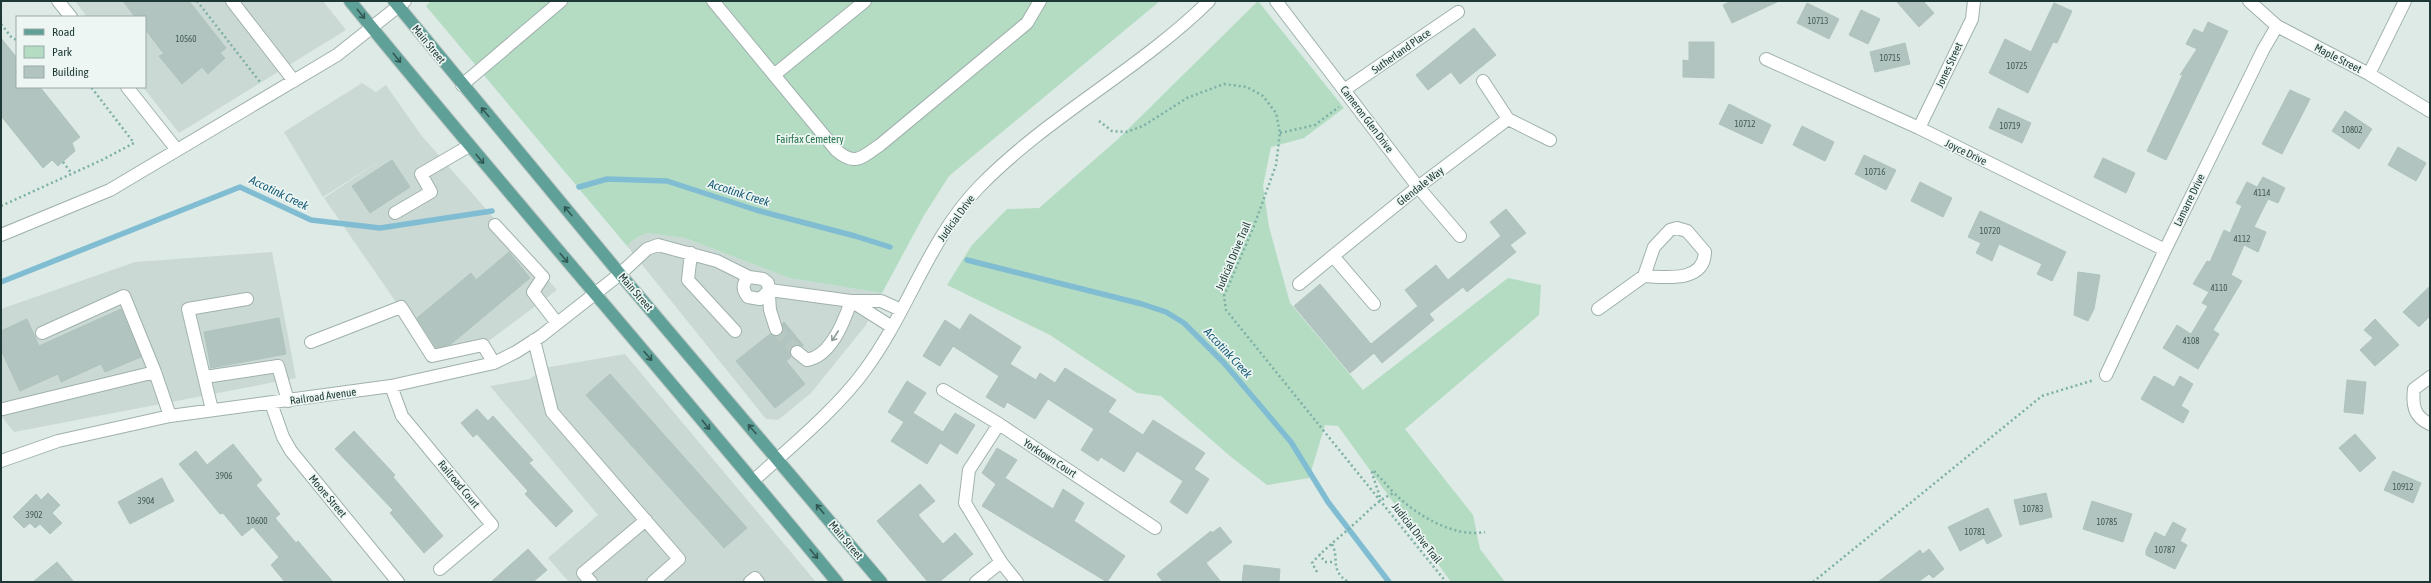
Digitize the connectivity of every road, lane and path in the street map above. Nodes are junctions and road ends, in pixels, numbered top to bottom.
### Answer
1 (58, 1) edge
2 (197, 1) edge
3 (232, 1) edge
4 (350, 1) edge
5 (561, 1) edge
6 (713, 1) edge
7 (865, 1) edge
8 (1040, 1) edge
9 (1209, 1) edge
10 (1276, 1) edge
11 (1974, 1) edge
12 (2249, 1) edge
13 (2405, 1) edge
14 (399, 3) edge
15 (1458, 12) dead end
16 (70, 16) edge
17 (1, 24) edge
18 (2277, 26) junction
19 (372, 28) junction
20 (16, 40) edge
21 (1766, 59) dead end
22 (2369, 74) junction
23 (774, 75) junction
24 (294, 81) junction
25 (1483, 81) dead end
26 (260, 82) dead end
27 (462, 85) junction
28 (92, 88) edge
29 (128, 88) edge
30 (1348, 94) junction
31 (2430, 110) edge
32 (1508, 119) junction
33 (1099, 121) dead end
34 (1919, 128) junction
35 (1280, 133) junction
36 (1550, 140) dead end
37 (469, 146) junction
38 (178, 150) junction
39 (63, 162) dead end
40 (72, 174) junction
41 (1418, 187) junction
42 (1, 206) edge
43 (395, 213) dead end
44 (495, 226) dead end
45 (1, 235) edge
46 (1460, 236) dead end
47 (2164, 250) junction
48 (691, 253) junction
49 (1333, 256) junction
50 (620, 274) junction
51 (1644, 276) junction
52 (750, 277) junction
53 (1299, 284) dead end
54 (770, 290) junction
55 (594, 294) junction
56 (247, 299) dead end
57 (852, 301) junction
58 (1374, 304) dead end
59 (1598, 309) dead end
60 (901, 310) junction
61 (557, 324) junction
62 (892, 327) junction
63 (776, 329) tunnel mouth
64 (735, 331) dead end
65 (42, 333) dead end
66 (534, 340) junction
67 (311, 342) dead end
68 (797, 352) tunnel mouth
69 (494, 363) junction
70 (155, 372) junction
71 (2106, 375) joint
72 (205, 377) junction
73 (2430, 377) edge
74 (391, 386) junction
75 (942, 390) dead end
76 (288, 401) junction
77 (271, 403) junction
78 (3, 409) dead end
79 (212, 410) junction
80 (170, 416) junction
81 (999, 424) junction
82 (2430, 424) edge
83 (778, 458) junction
84 (1, 461) edge
85 (753, 481) junction
86 (1394, 493) junction
87 (1380, 499) junction
88 (646, 520) junction
89 (1156, 528) dead end
90 (1485, 532) dead end
91 (1332, 544) junction
92 (1320, 554) junction
93 (1000, 562) junction
94 (1334, 562) junction
95 (440, 569) dead end
96 (1317, 572) dead end
97 (398, 582) edge
98 (591, 582) edge
99 (653, 582) edge
100 (750, 582) edge
101 (758, 582) edge
102 (837, 582) edge
103 (881, 582) edge
104 (976, 582) edge
105 (1017, 582) edge
106 (1348, 582) edge
107 (1446, 582) edge
108 (1813, 582) edge

1 - 16 street
2 - 26 path
3 - 24 street
4 -> 19 main road
5 - 27 street
6 - 23 street
7 - 23 street
8 - 23 street
9 - 60 street, Judicial Drive
10 - 30 street, Cameron Glen Drive
11 - 34 street, Jones Street
12 - 18 street, Maple Street
13 - 22 street
14 - 19 street
14 - 27 main road, Main Street
15 - 30 street, Sutherland Place
17 - 20 path
18 - 22 street, Maple Street
18 - 47 street, Lamarre Drive
19 - 24 street
19 -> 37 main road
21 - 34 street, Joyce Drive
22 - 31 street, Maple Street
24 - 38 street
25 - 32 street
50 -> 27 main road, Main Street
28 - 40 path
29 - 38 street
30 - 35 path
30 - 41 street, Cameron Glen Drive
32 - 36 street
32 - 41 street, Glendale Way
33 - 35 path, Judicial Drive Trail
34 - 47 street, Joyce Drive
35 - 87 path, Judicial Drive Trail
37 - 43 street
37 -> 55 main road
38 - 45 street
39 - 40 path
40 - 42 path
41 - 46 street, Cameron Glen Drive
41 - 49 street, Glendale Way
44 - 61 street
47 - 71 street, Lamarre Drive
48 - 50 street, Railroad Avenue
48 - 52 street, Railroad Avenue
48 - 64 street
49 - 53 street, Glendale Way
49 - 58 street
50 - 55 street, Railroad Avenue
83 -> 50 main road, Main Street
51 - 51 street
51 - 59 street
52 - 54 street
52 - 54 street
54 - 57 street
54 - 63 street
55 - 61 street, Railroad Avenue
55 -> 85 main road
56 - 72 street
57 - 60 street
57 - 62 street
57 -> 68 street
60 - 62 street, Judicial Drive
61 - 66 street, Railroad Avenue
62 - 83 street, Judicial Drive
65 - 70 street
66 - 69 street, Railroad Avenue
66 - 88 street
67 - 69 street
69 - 74 street, Railroad Avenue
70 - 78 street
70 - 80 street
71 - 108 path
72 - 76 street
72 - 79 street
73 - 82 street
74 - 76 street, Railroad Avenue
74 - 95 street, Railroad Court
75 - 81 street, Yorktown Court
76 - 77 street, Railroad Avenue
77 - 79 street, Railroad Avenue
77 - 97 street, Moore Street
79 - 80 street, Railroad Avenue
80 - 84 street, Railroad Avenue
81 - 89 street, Yorktown Court
81 - 93 street
83 - 85 street, Judicial Drive
103 -> 83 main road, Main Street
85 -> 102 main road
86 - 87 path
86 - 87 path
86 - 90 path
87 - 91 path
87 - 107 path, Judicial Drive Trail
88 - 98 street
88 - 99 street
91 - 92 path
91 - 94 path
92 - 94 path
92 - 96 path
93 - 104 street
93 - 105 street
94 - 106 path
100 - 101 street

